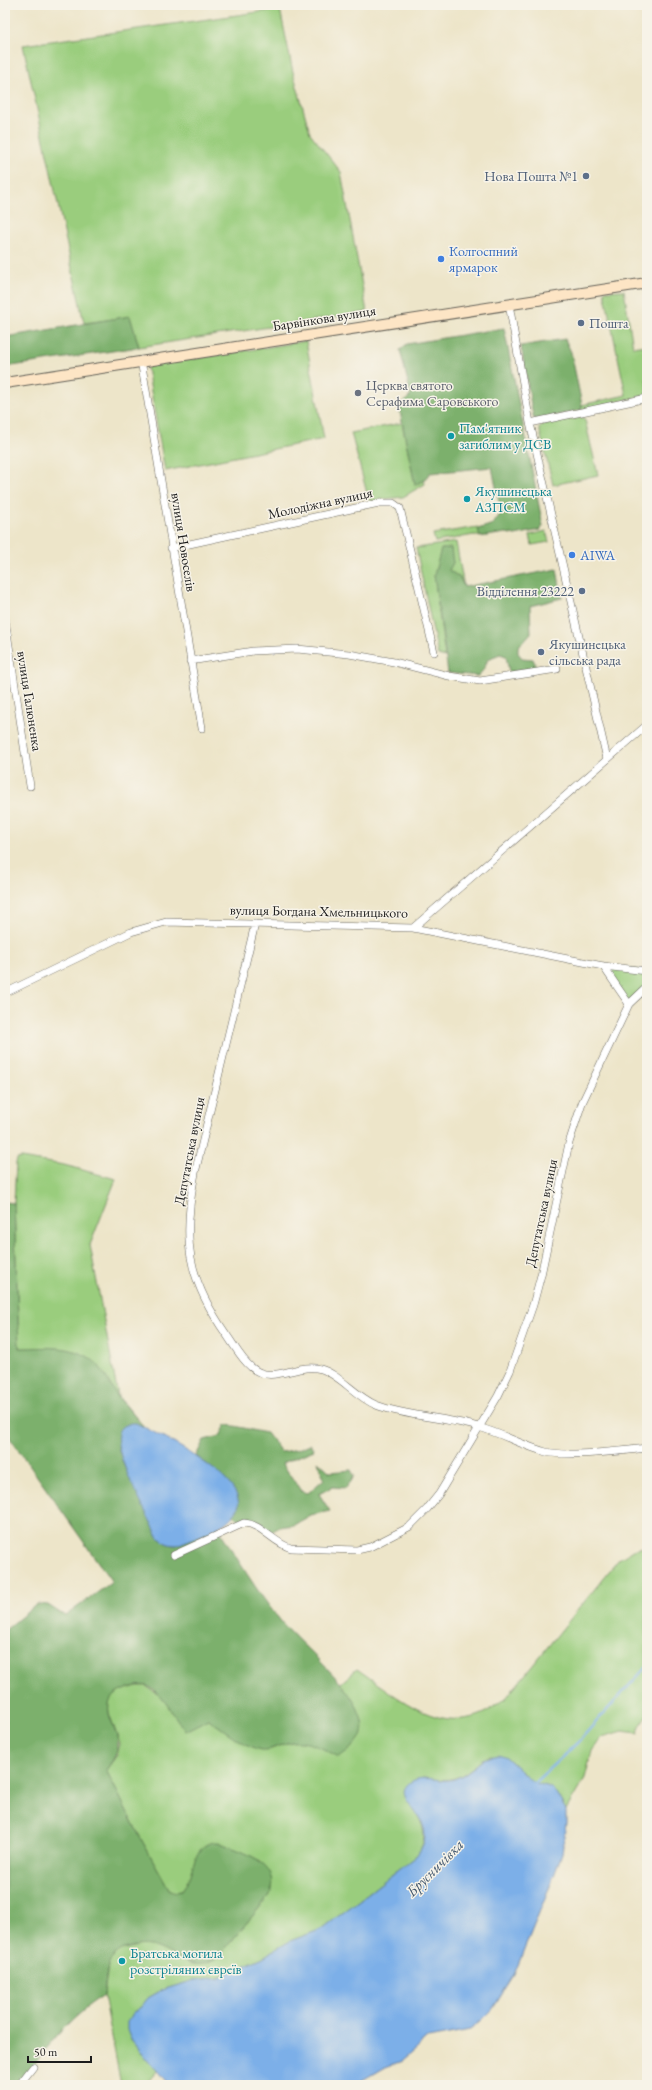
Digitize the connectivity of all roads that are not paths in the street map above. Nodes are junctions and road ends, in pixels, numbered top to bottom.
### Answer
1 (647, 282) edge
2 (509, 304) junction
3 (141, 360) junction
4 (5, 383) edge
5 (647, 398) edge
6 (530, 423) junction
7 (171, 548) junction
8 (5, 619) edge
9 (434, 652) dead end
10 (190, 661) junction
11 (557, 669) dead end
12 (647, 726) edge
13 (202, 728) dead end
14 (607, 759) junction
15 (30, 786) dead end
16 (255, 924) junction
17 (413, 928) junction
18 (603, 966) junction
19 (647, 971) edge
20 (647, 987) edge
21 (5, 993) edge
22 (629, 1004) junction
23 (479, 1427) junction
24 (645, 1448) edge
25 (174, 1555) dead end
26 (33, 2067) dead end
27 (19, 2085) edge

1 - 2 street, Барвінкова вулиця
2 - 3 street, Барвінкова вулиця
2 - 6 street
3 - 4 street, Барвінкова вулиця
3 - 7 street, вулиця Новоселів
5 - 6 street
6 - 14 street
7 - 9 street, Молодіжна вулиця
7 - 10 street, вулиця Новоселів
8 - 15 street, вулиця Галюненка
10 - 11 street
10 - 13 street, вулиця Новоселів
12 - 14 street, вулиця Богдана Хмельницького
14 - 17 street, вулиця Богдана Хмельницького
16 - 17 street, вулиця Богдана Хмельницького
16 - 21 street, вулиця Богдана Хмельницького
16 - 23 street, Депутатська вулиця
17 - 18 street
18 - 19 street
18 - 22 street
20 - 22 street
22 - 23 street, Депутатська вулиця
23 - 24 street
23 - 25 street, Депутатська вулиця
26 - 27 street

